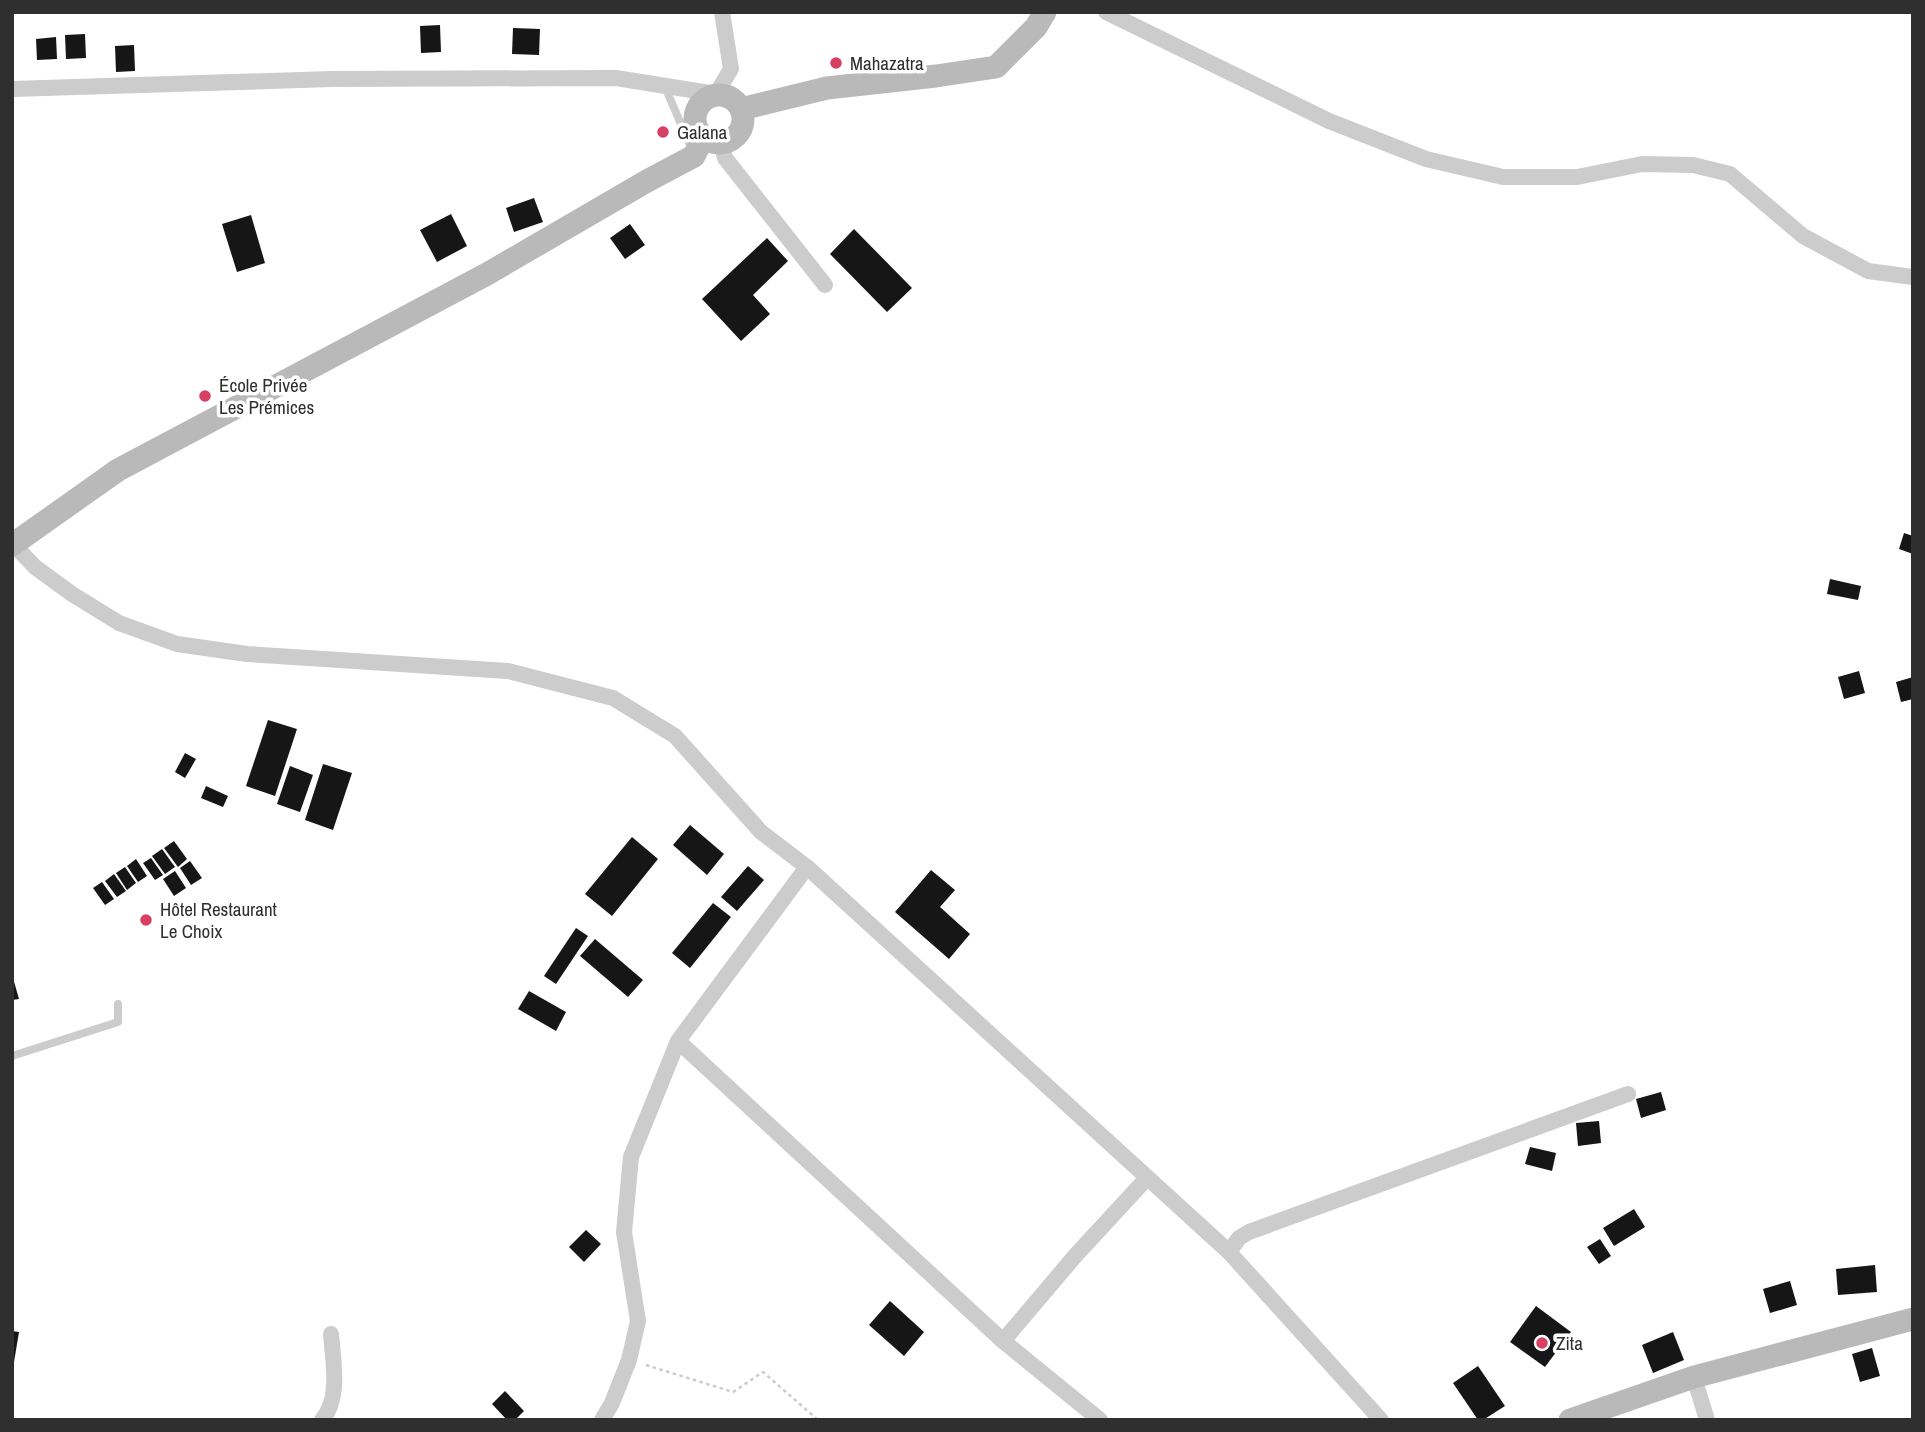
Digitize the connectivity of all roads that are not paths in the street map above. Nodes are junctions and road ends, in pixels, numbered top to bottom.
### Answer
1 (723, 12) edge
2 (1045, 12) edge
3 (1106, 12) edge
4 (665, 87) junction
5 (12, 89) edge
6 (716, 94) junction
7 (741, 109) junction
8 (706, 146) junction
9 (1913, 277) edge
10 (825, 285) dead end
11 (13, 545) edge
12 (807, 867) junction
13 (118, 1004) dead end
14 (678, 1041) junction
15 (12, 1056) edge
16 (1629, 1094) dead end
17 (1147, 1178) junction
18 (1229, 1252) junction
19 (1913, 1319) edge
20 (331, 1335) dead end
21 (1003, 1340) junction
22 (1695, 1377) junction
23 (322, 1420) edge
24 (602, 1420) edge
25 (1100, 1420) edge
26 (1381, 1420) edge
27 (1570, 1420) edge
28 (1707, 1420) edge

1 - 6 street
2 - 7 street
3 - 9 street
4 - 5 street
4 - 6 street
4 - 8 lane
6 - 7 street
6 - 8 street
7 - 8 street
8 - 10 street
8 - 11 street
11 - 12 street
12 - 14 street
12 - 17 street
13 - 15 lane
14 - 21 street
14 - 24 street
16 - 18 street
17 - 18 street
17 - 21 street
18 - 26 street
19 - 22 street
20 - 23 street
21 - 25 street
22 - 27 street
22 - 28 street

